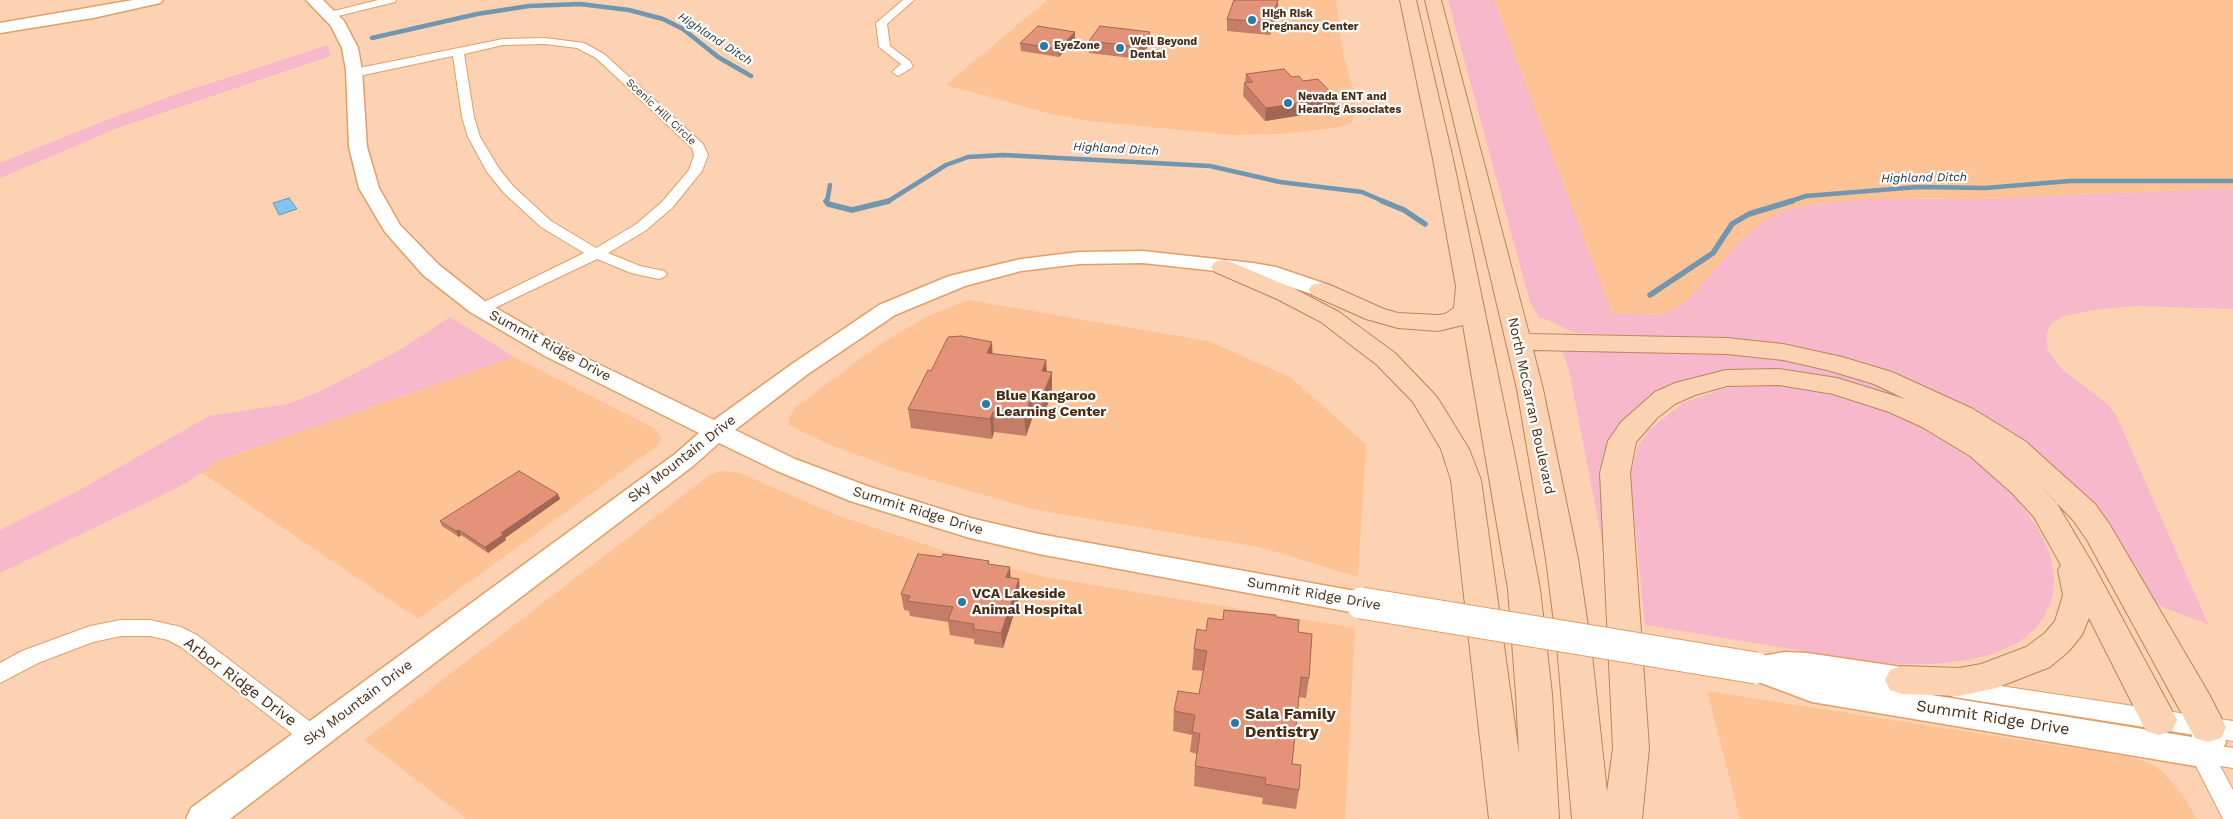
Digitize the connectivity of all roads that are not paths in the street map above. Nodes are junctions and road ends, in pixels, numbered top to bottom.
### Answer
1 (155, 0) edge
2 (314, 0) edge
3 (390, 0) edge
4 (909, 0) edge
5 (1408, 0) edge
6 (1433, 0) edge
7 (330, 15) junction
8 (0, 28) edge
9 (458, 51) junction
10 (898, 72) dead end
11 (354, 73) junction
12 (596, 253) junction
13 (1223, 267) junction
14 (659, 274) dead end
15 (1466, 282) junction
16 (1320, 290) joint
17 (482, 309) junction
18 (1518, 342) junction
19 (716, 431) junction
20 (2061, 535) junction
21 (1756, 668) junction
22 (0, 674) edge
23 (1902, 680) junction
24 (2160, 720) junction
25 (313, 737) junction
26 (2214, 737) edge
27 (2233, 758) edge
28 (2233, 814) edge
29 (203, 819) edge
30 (1508, 819) edge
31 (1540, 819) edge
32 (1591, 819) edge
33 (1623, 819) edge

1 - 8 street
2 - 7 street, Summit Ridge Drive
3 - 7 street
4 - 10 street
5 - 15 main road
6 - 18 main road, North McCarran Boulevard
7 - 11 street, Summit Ridge Drive
9 - 11 street, Scenic Hill Circle
9 - 12 street
9 - 12 street, Scenic Hill Circle
11 - 17 street, Summit Ridge Drive
12 - 14 street
12 - 17 street, Scenic Hill Circle
13 - 16 street, Sky Mountain Drive
13 - 19 street, Sky Mountain Drive
13 - 30 main road
15 - 16 main road
15 - 31 main road
17 - 19 street, Summit Ridge Drive
18 - 26 main road
18 - 32 main road, North McCarran Boulevard
19 - 21 street, Summit Ridge Drive, bridge
19 - 25 street, Sky Mountain Drive
20 - 23 main road
20 - 24 main road
20 - 33 main road
21 - 23 street, Summit Ridge Drive
21 - 26 street, Summit Ridge Drive
22 - 25 street, Arbor Ridge Drive
23 - 24 street, Summit Ridge Drive
24 - 26 street
25 - 29 street, Sky Mountain Drive
26 - 27 street, Summit Ridge Drive
26 - 28 street

